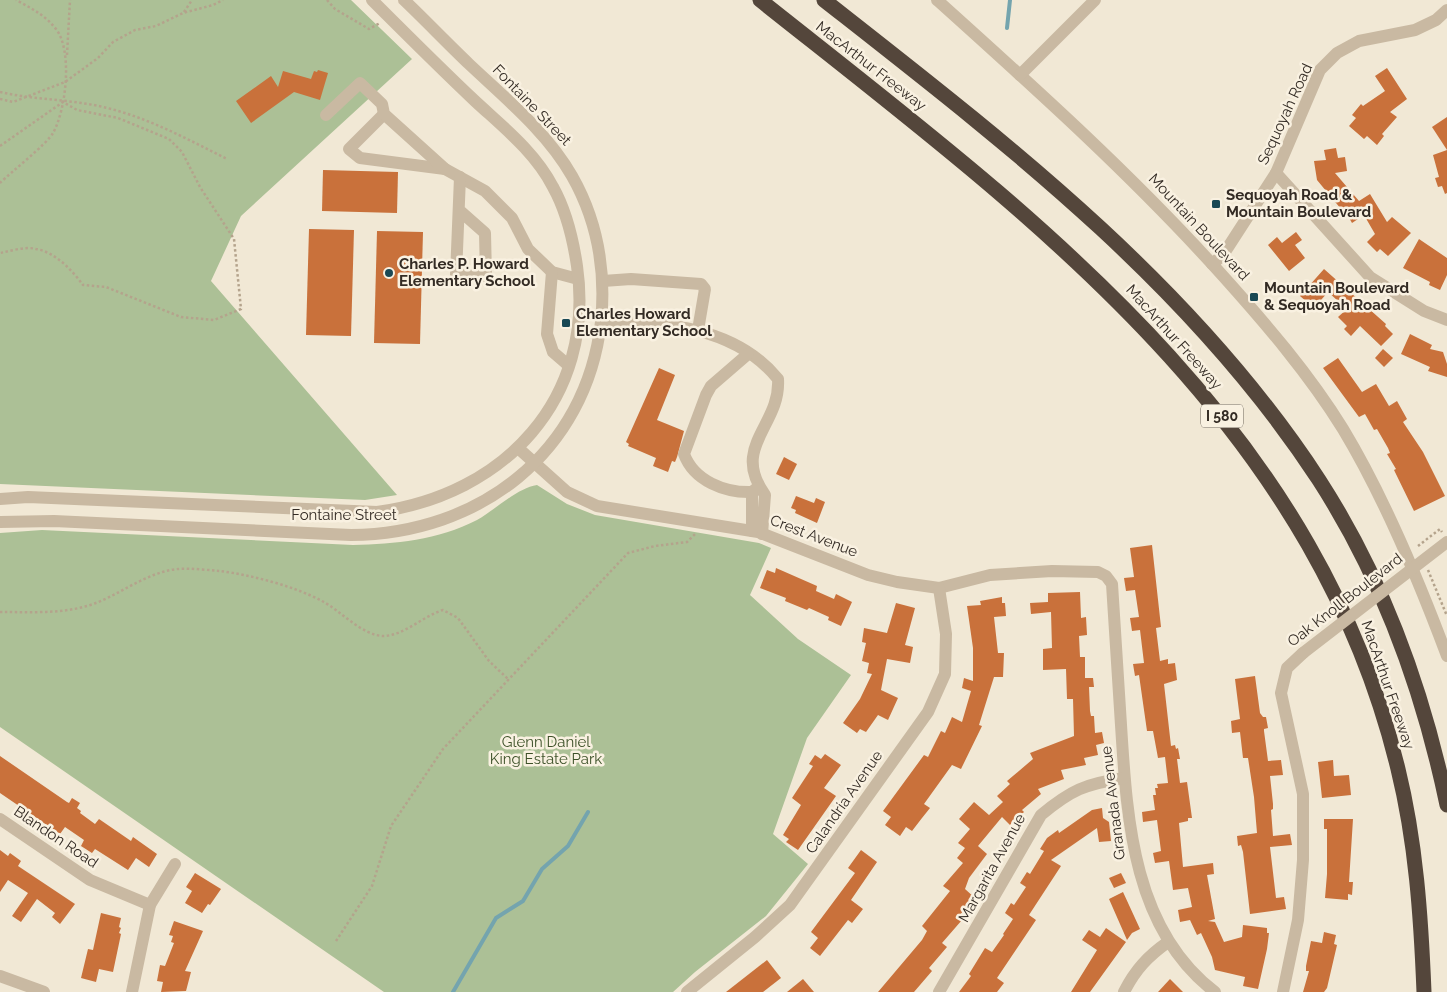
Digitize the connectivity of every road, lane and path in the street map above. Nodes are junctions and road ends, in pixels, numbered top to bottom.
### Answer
1 (16, 0) edge
2 (70, 0) edge
3 (192, 0) edge
4 (222, 0) edge
5 (327, 0) edge
6 (372, 0) edge
7 (404, 0) edge
8 (760, 0) edge
9 (824, 0) edge
10 (937, 0) edge
11 (1095, 0) edge
12 (1447, 10) edge
13 (183, 13) junction
14 (390, 18) junction
15 (66, 59) junction
16 (1020, 75) junction
17 (65, 82) junction
18 (0, 92) edge
19 (22, 97) junction
20 (0, 99) edge
21 (63, 102) junction
22 (384, 114) junction
23 (326, 115) dead end
24 (0, 146) edge
25 (227, 159) dead end
26 (445, 169) junction
27 (1276, 173) junction
28 (460, 177) junction
29 (0, 183) edge
30 (459, 210) junction
31 (0, 253) edge
32 (1212, 264) junction
33 (552, 272) junction
34 (578, 279) junction
35 (603, 282) junction
36 (1447, 320) edge
37 (601, 321) junction
38 (698, 330) junction
39 (748, 354) junction
40 (568, 365) junction
41 (518, 448) junction
42 (535, 464) junction
43 (756, 489) junction
44 (0, 499) edge
45 (0, 522) edge
46 (707, 523) junction
47 (1440, 529) dead end
48 (757, 532) junction
49 (1447, 542) edge
50 (1421, 554) dead end
51 (1425, 563) dead end
52 (1112, 584) joint
53 (939, 588) junction
54 (0, 612) edge
55 (1447, 616) edge
56 (1447, 656) edge
57 (508, 679) junction
58 (1124, 778) junction
59 (1447, 805) edge
60 (0, 819) edge
61 (175, 864) dead end
62 (150, 905) junction
63 (336, 941) dead end
64 (1168, 942) junction
65 (0, 976) edge
66 (44, 992) edge
67 (132, 992) edge
68 (687, 992) edge
69 (939, 992) edge
70 (1124, 992) edge
71 (1216, 992) edge
72 (1283, 992) edge
73 (1424, 992) edge

1 - 15 path
2 - 15 path
3 - 13 path
4 - 13 path
5 - 14 path
6 - 14 street, Fontaine Street
7 - 35 street, Fontaine Street
8 - 73 highway, MacArthur Freeway / I 580
9 - 59 highway, MacArthur Freeway / I 580
10 - 16 street, Mountain Boulevard
11 - 16 street
12 - 27 street, Sequoyah Road
13 - 17 path
14 - 34 street, Fontaine Street
15 - 17 path
16 - 32 street, Mountain Boulevard
17 - 19 path
17 - 21 path
18 - 19 path
19 - 20 path
19 - 21 path
21 - 24 path
21 - 25 path
21 - 29 path
21 - 31 path
22 - 23 street
22 - 26 street
22 - 26 street
26 - 28 street
27 - 32 street, Sequoyah Road
27 - 36 street
28 - 30 street
28 - 33 street
30 - 30 street
32 - 56 street, Mountain Boulevard
33 - 34 street
33 - 40 street
34 - 40 street, Fontaine Street
35 - 37 street, Fontaine Street
35 - 38 street
37 - 38 street
37 - 42 street, Fontaine Street
38 - 39 street
39 - 43 street
39 - 43 street
40 - 41 street, Fontaine Street
41 - 42 street, Crest Avenue
41 - 44 street, Fontaine Street
42 - 45 street, Fontaine Street
42 - 46 street, Crest Avenue
43 - 48 street
46 - 48 street, Crest Avenue
46 - 57 path
47 - 50 path
48 - 53 street, Crest Avenue
49 - 72 street, Oak Knoll Boulevard, bridge
51 - 55 path
52 - 53 street, Crest Avenue
52 - 58 street, Granada Avenue
53 - 68 street, Calandria Avenue
54 - 57 path
57 - 63 path
58 - 64 street, Granada Avenue
58 - 69 street, Margarita Avenue
60 - 62 street, Blandon Road
61 - 62 street
62 - 67 street
64 - 70 street
64 - 71 street, Granada Avenue
65 - 66 street

